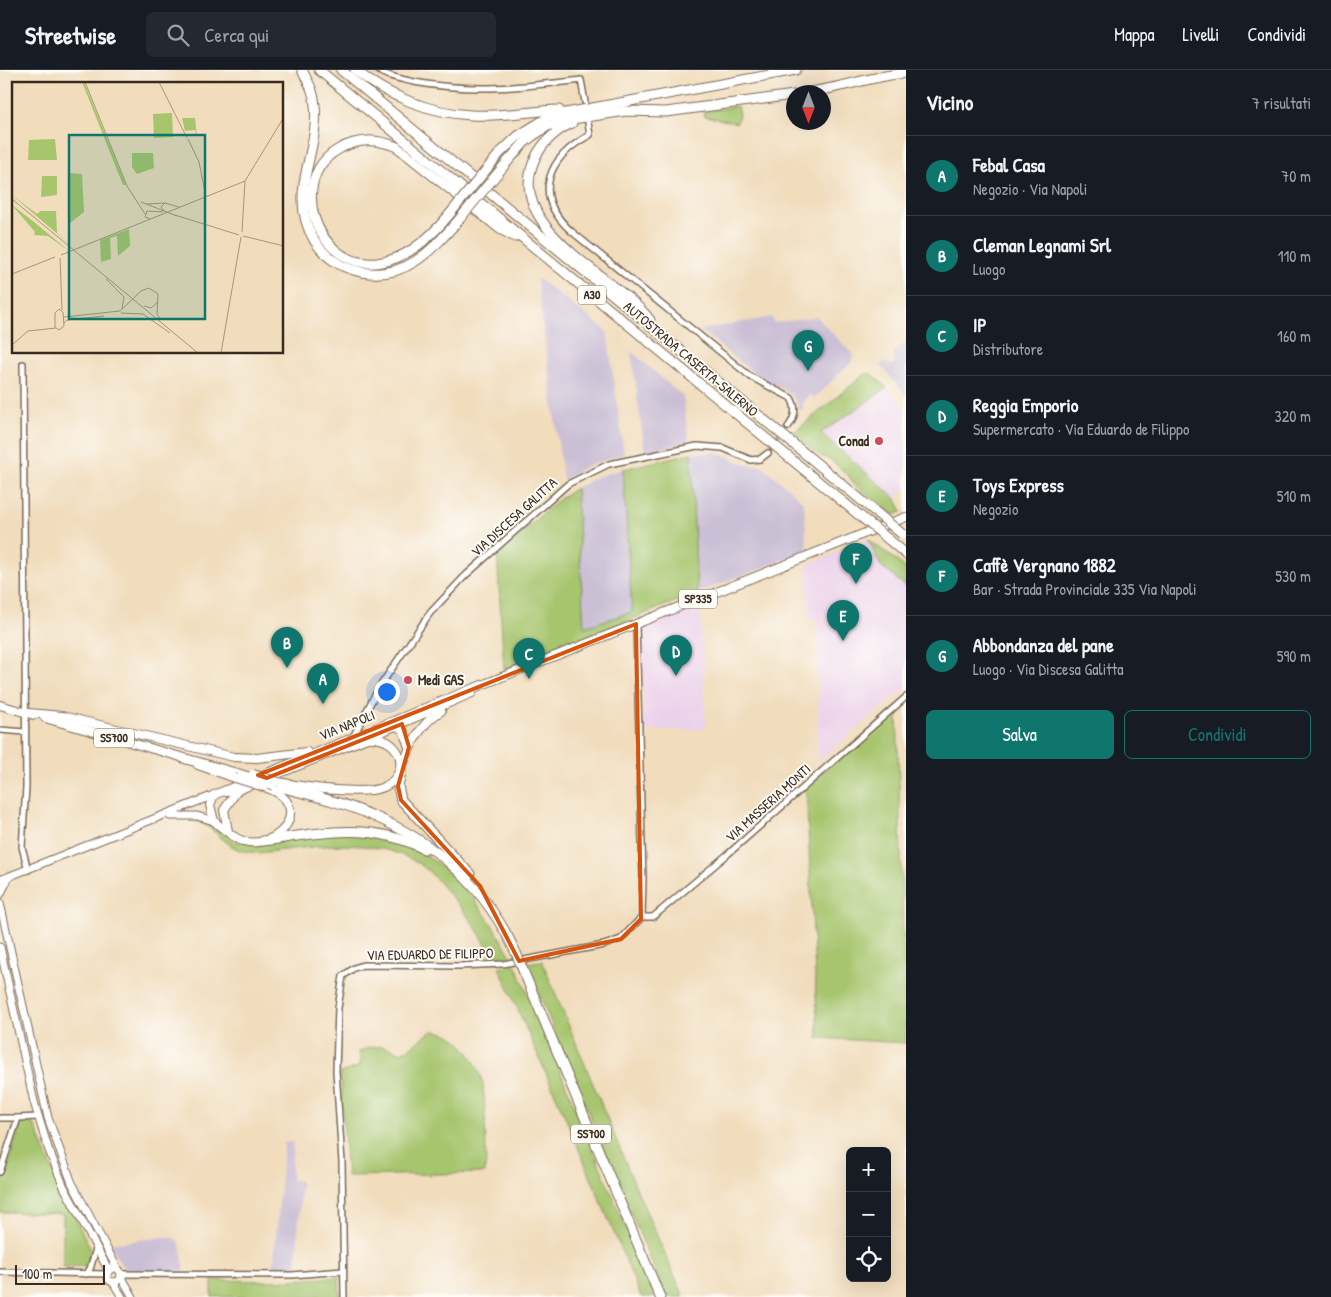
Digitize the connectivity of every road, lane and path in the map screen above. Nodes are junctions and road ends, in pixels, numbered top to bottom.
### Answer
1 (302, 70) edge
2 (320, 70) edge
3 (340, 70) edge
4 (355, 70) edge
5 (796, 70) edge
6 (380, 72) edge
7 (906, 73) edge
8 (831, 89) edge
9 (786, 96) edge
10 (584, 112) junction
11 (534, 247) junction
12 (661, 334) junction
13 (23, 364) dead end
14 (788, 427) tunnel mouth
15 (768, 453) tunnel mouth
16 (906, 517) edge
17 (904, 535) edge
18 (906, 554) edge
19 (636, 624) junction
20 (491, 682) junction
21 (906, 696) edge
22 (460, 699) junction
23 (0, 705) edge
24 (27, 713) junction
25 (397, 726) junction
26 (0, 730) edge
27 (25, 732) junction
28 (353, 737) junction
29 (366, 738) junction
30 (337, 743) junction
31 (409, 747) junction
32 (321, 750) junction
33 (183, 758) joint
34 (401, 772) joint
35 (272, 785) junction
36 (238, 790) junction
37 (214, 795) junction
38 (224, 810) junction
39 (162, 817) junction
40 (214, 821) junction
41 (228, 831) junction
42 (263, 841) junction
43 (28, 870) junction
44 (10, 877) junction
45 (0, 880) edge
46 (473, 885) junction
47 (0, 895) edge
48 (484, 897) junction
49 (1, 906) edge
50 (642, 917) junction
51 (0, 949) edge
52 (34, 1058) junction
53 (26, 1060) junction
54 (38, 1117) junction
55 (0, 1118) edge
56 (18, 1118) junction
57 (0, 1172) edge
58 (96, 1248) junction
59 (344, 1271) junction
60 (0, 1272) edge
61 (108, 1273) junction
62 (120, 1273) junction
63 (86, 1274) junction
64 (114, 1282) junction
65 (122, 1297) edge
66 (133, 1297) edge
67 (344, 1297) edge
68 (660, 1297) edge

1 - 10 highway, bridge
2 - 11 highway, AUTOSTRADA CASERTA-SALERNO / A30
3 - 12 highway, AUTOSTRADA CASERTA-SALERNO / A30
4 - 10 highway
5 - 10 highway
6 - 10 street
7 - 8 highway
9 - 10 highway
10 - 11 highway, bridge
10 - 12 highway
10 - 14 street
11 - 18 highway, AUTOSTRADA CASERTA-SALERNO / A30, bridge
12 - 17 highway, AUTOSTRADA CASERTA-SALERNO / A30, bridge
13 - 24 street
15 - 28 street, VIA DISCESA GALITTA
16 - 19 main road, SP335
19 - 20 main road, SP335
19 - 50 street
20 - 22 main road, VIA NAPOLI
20 - 28 main road, VIA NAPOLI
21 - 50 street, VIA MASSERIA MONTI
22 - 25 main road, VIA NAPOLI
22 - 31 main road
23 - 24 main road
24 - 27 street
24 - 32 main road
24 - 33 main road, SS700
25 - 29 main road, VIA NAPOLI
25 - 30 main road
25 - 31 main road
26 - 27 street
27 - 43 street
28 - 30 main road, VIA NAPOLI
29 - 35 main road
29 - 36 main road, VIA NAPOLI
30 - 32 main road, VIA NAPOLI
31 - 34 main road
32 - 37 main road, VIA NAPOLI
33 - 35 highway, SS700, bridge
34 - 48 highway
35 - 42 main road
35 - 46 highway, SS700
36 - 37 main road, VIA NAPOLI
36 - 38 main road
37 - 38 main road
37 - 39 street, VIA NAPOLI
37 - 40 main road
38 - 41 main road
39 - 40 street
39 - 43 street, VIA NAPOLI
40 - 41 main road
41 - 42 main road
42 - 46 highway
43 - 44 street, VIA NAPOLI
44 - 45 street, VIA NAPOLI
44 - 47 street
46 - 48 highway, SS700
47 - 49 street
48 - 68 highway, SS700, bridge
49 - 52 street
50 - 59 street, VIA EDUARDO DE FILIPPO
51 - 53 street
52 - 53 street
52 - 62 street
53 - 54 street
54 - 56 street
54 - 58 street
55 - 56 street
56 - 57 street
58 - 61 street
58 - 63 street
59 - 62 street
59 - 67 street
60 - 63 street
61 - 62 street
61 - 63 street
61 - 64 street
62 - 64 street
62 - 66 street
64 - 65 street

